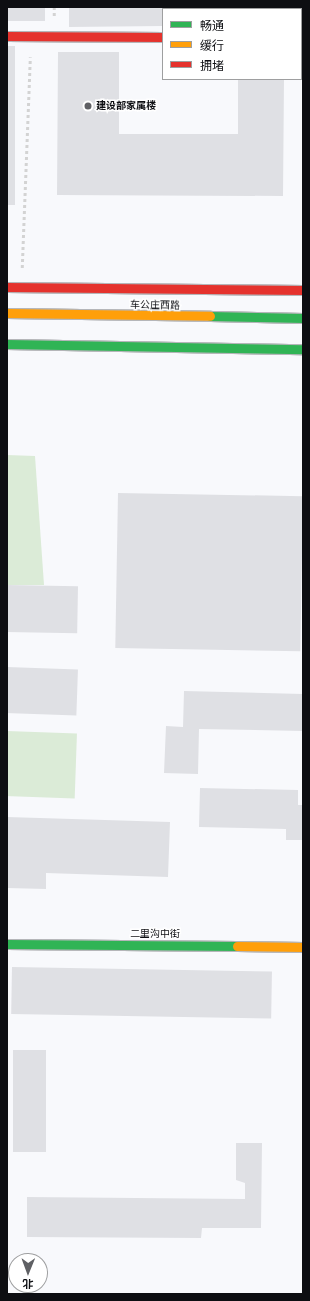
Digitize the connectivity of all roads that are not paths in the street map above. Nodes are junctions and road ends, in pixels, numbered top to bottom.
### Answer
1 (7, 36) edge
2 (162, 37) edge
3 (7, 287) edge
4 (303, 290) edge
5 (7, 313) edge
6 (303, 318) edge
7 (7, 344) edge
8 (303, 349) edge
9 (7, 944) edge
10 (303, 947) edge

1 - 2 street
3 - 4 street
5 - 6 street, 车公庄西路
7 - 8 street
9 - 10 street, 二里沟中街

